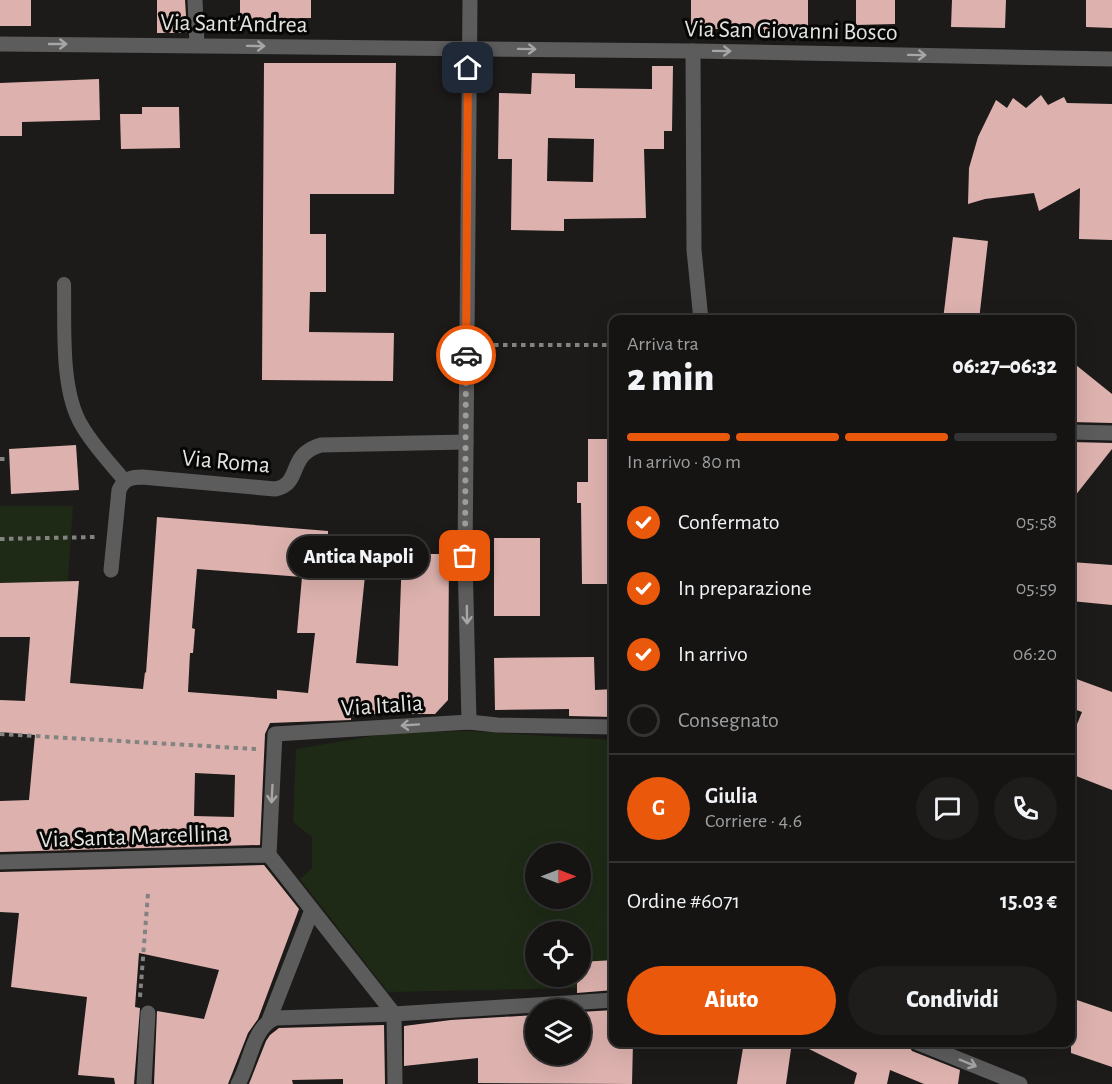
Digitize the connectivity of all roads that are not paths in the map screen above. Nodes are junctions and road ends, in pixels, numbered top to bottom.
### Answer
1 (195, 0) edge
2 (470, 0) edge
3 (0, 44) edge
4 (197, 45) junction
5 (468, 48) junction
6 (693, 51) junction
7 (1112, 59) edge
8 (64, 285) dead end
9 (701, 315) edge
10 (1075, 432) edge
11 (1112, 433) edge
12 (466, 442) junction
13 (124, 480) junction
14 (111, 570) dead end
15 (469, 722) junction
16 (609, 727) edge
17 (269, 855) junction
18 (0, 862) edge
19 (312, 910) junction
20 (609, 1000) edge
21 (148, 1013) road end
22 (394, 1014) junction
23 (269, 1020) junction
24 (928, 1047) edge
25 (144, 1084) edge
26 (238, 1084) edge
27 (395, 1084) edge
28 (1020, 1084) edge

1 - 4 street
2 - 5 street
3 -> 4 street, Via Sant'Andrea
4 -> 5 street, Via Sant'Andrea
5 -> 6 street, Via San Giovanni Bosco
5 - 12 street
6 -> 7 street, Via San Giovanni Bosco
6 - 9 street
8 - 13 lane
10 - 11 street
12 - 13 street, Via Roma
12 -> 15 street
13 - 14 street
15 - 16 street, Via Italia
15 -> 17 street, Via Italia
17 - 18 street, Via Santa Marcellina
17 - 19 street
19 - 22 street
19 - 23 street
20 - 22 street
21 - 25 street
22 - 23 street
22 - 27 street
23 - 26 street
24 -> 28 street

